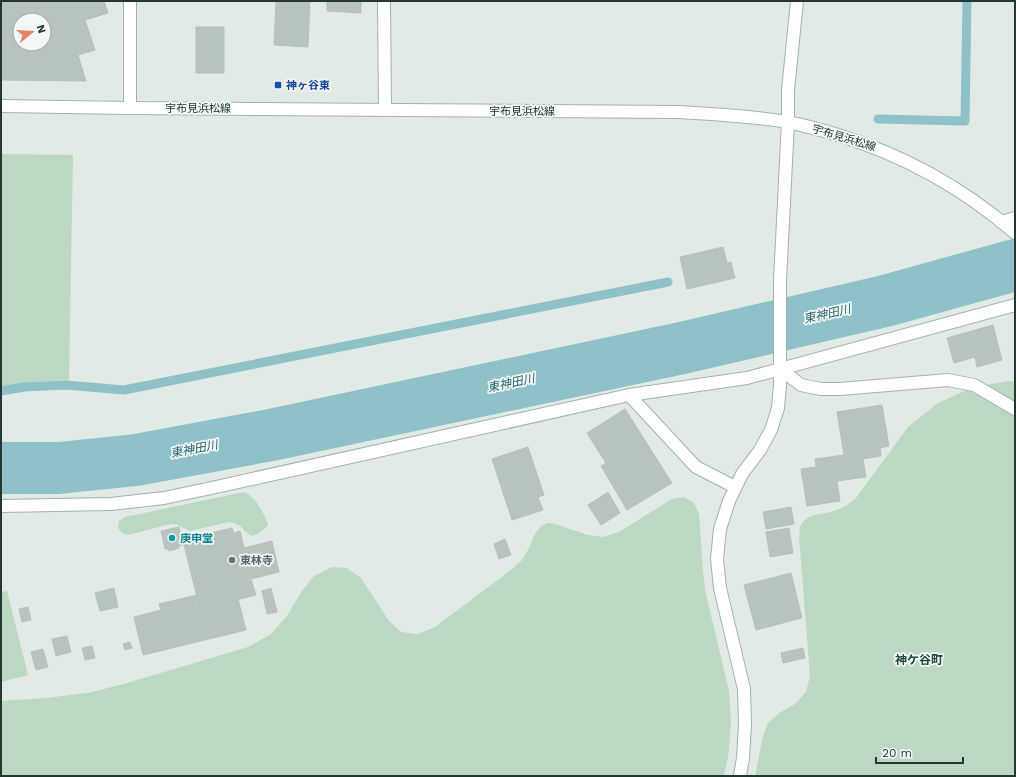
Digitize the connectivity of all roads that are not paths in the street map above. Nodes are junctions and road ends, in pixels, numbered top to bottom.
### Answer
1 (130, 1) edge
2 (384, 1) edge
3 (797, 1) edge
4 (1, 106) edge
5 (130, 108) junction
6 (385, 110) junction
7 (788, 122) junction
8 (1015, 218) edge
9 (1001, 222) junction
10 (1013, 231) edge
11 (1015, 306) edge
12 (780, 364) junction
13 (629, 395) junction
14 (1015, 409) edge
15 (735, 487) junction
16 (1, 506) edge
17 (740, 776) edge

1 - 5 street
2 - 6 street
3 - 7 street
4 - 5 street, 宇布見浜松線
5 - 6 street, 宇布見浜松線
6 - 7 street, 宇布見浜松線
7 - 9 street, 宇布見浜松線
7 - 12 street
8 - 9 street
9 - 10 street, 宇布見浜松線
11 - 12 street
12 - 13 street
12 - 14 street
12 - 15 street
13 - 15 street
13 - 16 street
15 - 17 street

